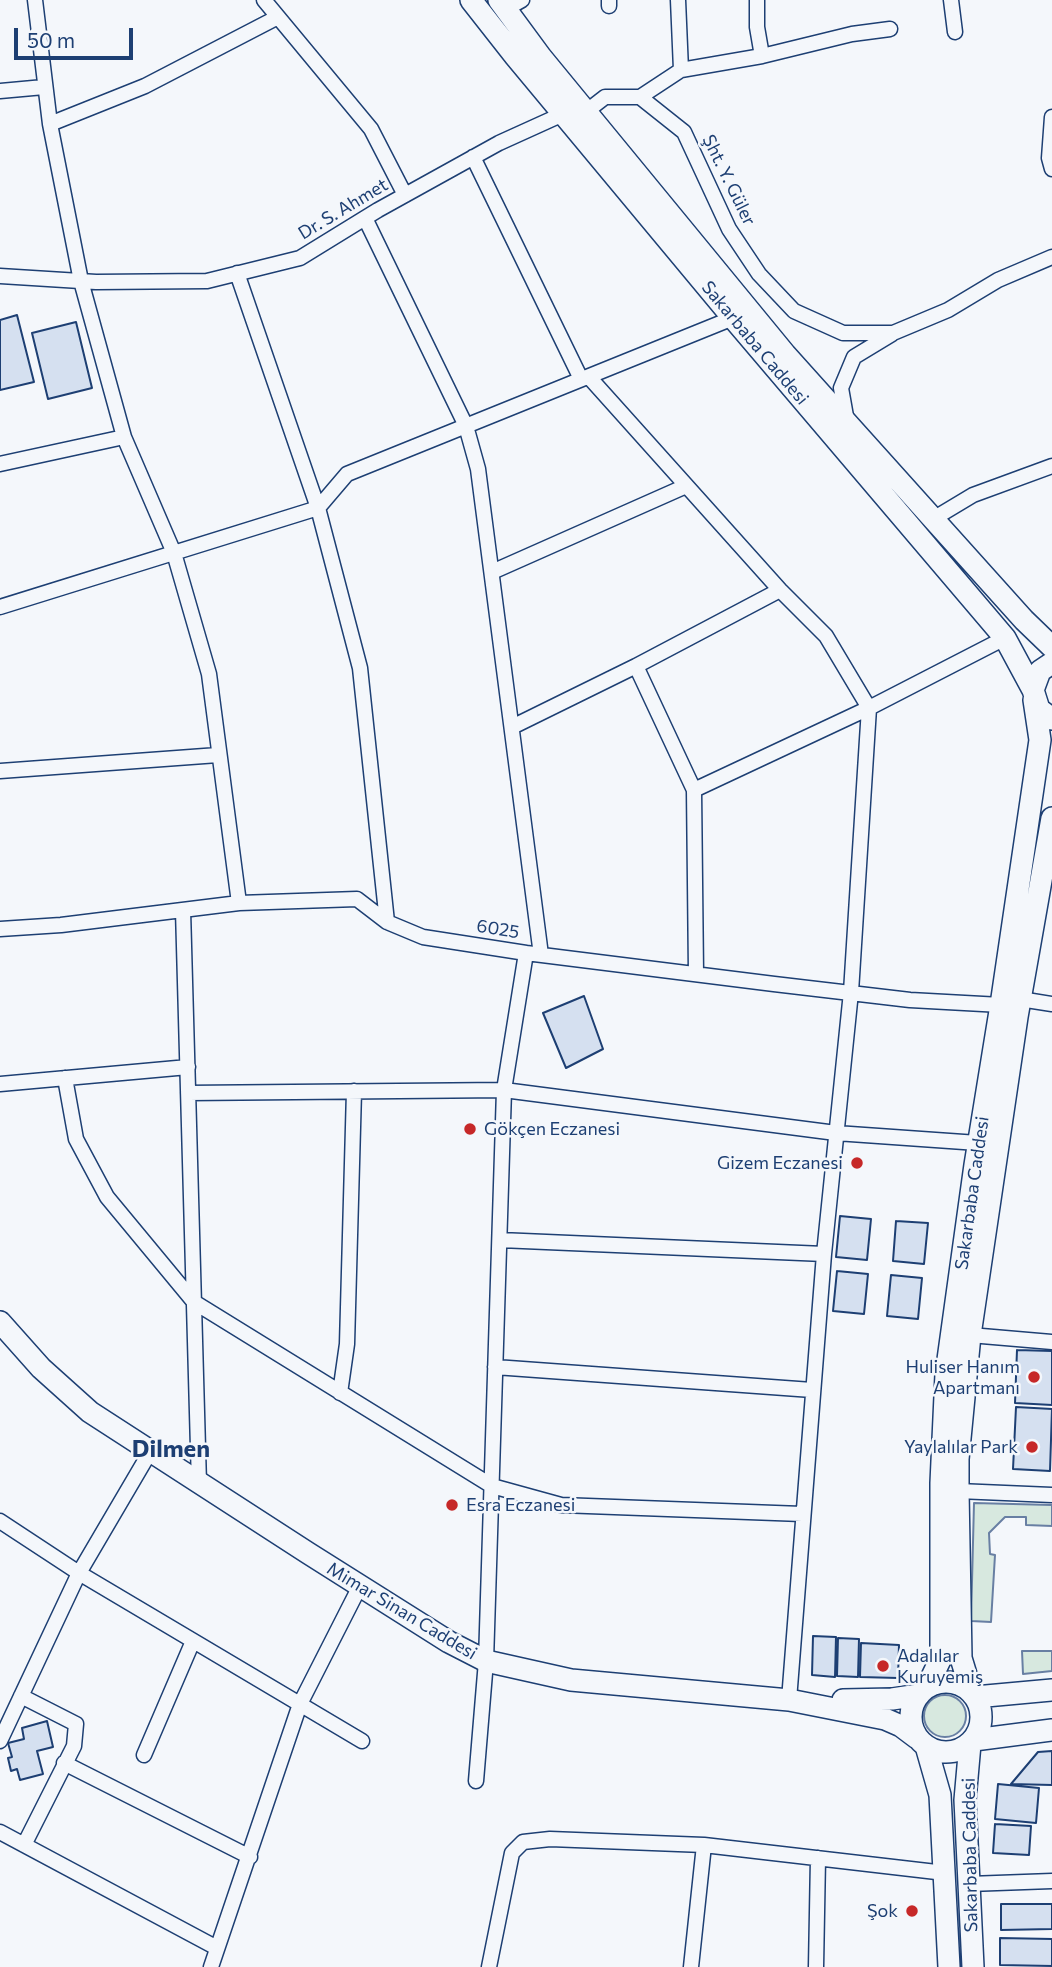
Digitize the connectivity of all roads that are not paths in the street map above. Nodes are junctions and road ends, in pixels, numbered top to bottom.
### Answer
1 (35, 0) edge
2 (264, 0) edge
3 (471, 0) edge
4 (678, 0) edge
5 (757, 0) edge
6 (951, 0) edge
7 (509, 3) edge
8 (278, 17) junction
9 (890, 29) dead end
10 (955, 32) dead end
11 (762, 56) junction
12 (681, 70) junction
13 (44, 87) junction
14 (0, 91) edge
15 (640, 97) junction
16 (587, 111) junction
17 (563, 114) junction
18 (1052, 117) edge
19 (50, 124) junction
20 (473, 157) junction
21 (1052, 169) edge
22 (405, 195) junction
23 (365, 218) junction
24 (1052, 257) edge
25 (237, 273) junction
26 (0, 276) edge
27 (81, 281) junction
28 (733, 318) junction
29 (892, 333) junction
30 (585, 378) junction
31 (847, 424) junction
32 (466, 426) junction
33 (124, 437) junction
34 (0, 464) edge
35 (1052, 466) edge
36 (687, 486) junction
37 (318, 508) junction
38 (933, 519) junction
39 (174, 553) junction
40 (492, 572) junction
41 (780, 590) junction
42 (0, 607) edge
43 (1005, 638) junction
44 (1052, 647) edge
45 (1052, 663) edge
46 (636, 666) junction
47 (1034, 695) junction
48 (869, 708) junction
49 (1052, 719) edge
50 (512, 727) junction
51 (218, 755) junction
52 (0, 771) edge
53 (694, 790) junction
54 (1052, 818) edge
55 (239, 903) junction
56 (183, 910) junction
57 (387, 922) junction
58 (0, 929) edge
59 (533, 954) junction
60 (696, 974) junction
61 (851, 992) junction
62 (1011, 1002) junction
63 (1052, 1004) edge
64 (188, 1068) junction
65 (65, 1078) junction
66 (0, 1084) edge
67 (504, 1090) junction
68 (354, 1091) junction
69 (188, 1093) junction
70 (836, 1133) junction
71 (978, 1143) junction
72 (499, 1240) junction
73 (824, 1254) junction
74 (194, 1302) junction
75 (0, 1322) edge
76 (970, 1335) junction
77 (1052, 1342) edge
78 (495, 1367) junction
79 (813, 1390) junction
80 (340, 1393) junction
81 (150, 1452) junction
82 (199, 1484) junction
83 (492, 1486) junction
84 (958, 1491) junction
85 (1052, 1495) edge
86 (802, 1514) junction
87 (0, 1521) edge
88 (79, 1573) junction
89 (360, 1586) junction
90 (193, 1641) junction
91 (486, 1661) junction
92 (1052, 1690) edge
93 (923, 1691) junction
94 (973, 1694) junction
95 (21, 1696) junction
96 (789, 1700) junction
97 (300, 1704) junction
98 (1052, 1730) edge
99 (0, 1741) edge
100 (362, 1741) dead end
101 (922, 1742) junction
102 (972, 1742) junction
103 (144, 1755) dead end
104 (64, 1763) junction
105 (476, 1782) dead end
106 (0, 1832) edge
107 (24, 1844) junction
108 (704, 1845) junction
109 (250, 1857) junction
110 (818, 1858) junction
111 (945, 1872) junction
112 (1052, 1881) edge
113 (969, 1884) junction
114 (217, 1948) junction
115 (692, 1963) edge
116 (211, 1967) edge
117 (489, 1967) edge
118 (678, 1967) edge
119 (816, 1967) edge
120 (949, 1967) edge
121 (973, 1967) edge

1 - 13 street
2 - 8 street
3 - 17 main road, Sakarbaba Caddesi
4 - 12 street
5 - 11 street
6 - 10 street
7 - 16 main road, Sakarbaba Caddesi
8 - 19 street
8 - 22 street
9 - 11 street
11 - 12 street
12 - 15 street
13 - 14 street
13 - 19 street
15 - 16 street
15 - 29 street, Şht. Y. Güler
16 - 31 main road, Sakarbaba Caddesi
17 - 20 street, Dr. S. Ahmet
17 - 28 main road, Sakarbaba Caddesi
18 - 21 street
19 - 27 street
20 - 22 street, Dr. S. Ahmet
20 - 30 street
22 - 23 street, Dr. S. Ahmet
23 - 25 street, Dr. S. Ahmet
23 - 32 street
24 - 29 street, Şht. Y. Güler
25 - 27 street, Dr. S. Ahmet
25 - 37 street
26 - 27 street, Dr. S. Ahmet
27 - 33 street
28 - 30 street
28 - 43 main road, Sakarbaba Caddesi
29 - 31 street
30 - 32 street
30 - 36 street
31 - 38 main road, Sakarbaba Caddesi
32 - 37 street
32 - 40 street
33 - 34 street
33 - 39 street
35 - 38 street
36 - 40 street
36 - 41 street
37 - 39 street
37 - 57 street
38 - 44 main road, Sakarbaba Caddesi
39 - 42 street
39 - 51 street
40 - 50 street
41 - 46 street
41 - 48 street
43 - 47 main road, Sakarbaba Caddesi
43 - 48 street
45 - 47 main road
46 - 50 street
46 - 53 street
47 - 49 main road
47 - 62 main road, Sakarbaba Caddesi
48 - 53 street
48 - 61 street
50 - 59 street
51 - 52 street
51 - 55 street
53 - 60 street
54 - 62 main road, Sakarbaba Caddesi
55 - 56 street, 6025
55 - 57 street, 6025
56 - 58 street, 6025
56 - 64 street
57 - 59 street, 6025
59 - 60 street, 6025
59 - 67 street
60 - 61 street, 6025
61 - 62 street, 6025
61 - 70 street
62 - 63 street, 6025
62 - 71 main road, Sakarbaba Caddesi
62 - 76 main road, Sakarbaba Caddesi
64 - 65 street
64 - 69 street
65 - 66 street
65 - 74 street
67 - 68 street
67 - 70 street
67 - 72 street
68 - 69 street
68 - 80 street
69 - 74 street
70 - 71 street
70 - 73 street
71 - 93 main road, Sakarbaba Caddesi
72 - 73 street
72 - 78 street
73 - 79 street
74 - 80 street
74 - 82 street
75 - 81 main road, Mimar Sinan Caddesi
76 - 77 street
76 - 84 main road, Sakarbaba Caddesi
78 - 79 street
78 - 83 street
79 - 86 street
80 - 83 street
81 - 82 main road, Mimar Sinan Caddesi
81 - 88 street
82 - 89 main road, Mimar Sinan Caddesi
83 - 86 street
83 - 91 street
84 - 85 street
84 - 94 main road, Sakarbaba Caddesi
86 - 96 street
87 - 88 street
88 - 90 street
88 - 95 street
89 - 91 main road, Mimar Sinan Caddesi
89 - 97 street
90 - 97 street
90 - 103 street
91 - 96 main road, Mimar Sinan Caddesi
91 - 105 street
92 - 94 main road
93 - 94 main road
93 - 96 main road
93 - 101 main road
94 - 102 main road
95 - 99 street
95 - 104 street
96 - 101 main road, Mimar Sinan Caddesi
97 - 100 street
97 - 109 street
98 - 102 main road
101 - 102 main road
101 - 111 main road, Sakarbaba Caddesi
102 - 113 main road, Sakarbaba Caddesi
104 - 107 street
104 - 109 street
106 - 107 street
107 - 114 street
108 - 110 street
108 - 115 street
108 - 117 street
109 - 114 street
110 - 111 street
110 - 119 street
111 - 120 main road, Sakarbaba Caddesi
112 - 113 street
113 - 121 main road, Sakarbaba Caddesi
114 - 116 street
115 - 118 street

